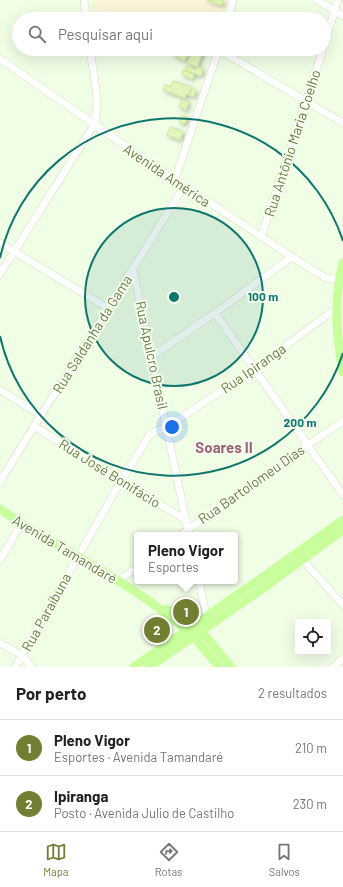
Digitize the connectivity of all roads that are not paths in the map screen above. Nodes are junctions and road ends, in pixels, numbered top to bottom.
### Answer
1 (84, 0) edge
2 (233, 0) edge
3 (317, 0) edge
4 (338, 0) edge
5 (335, 11) junction
6 (85, 12) edge
7 (230, 12) edge
8 (343, 16) edge
9 (331, 23) edge
10 (91, 56) edge
11 (216, 56) edge
12 (230, 56) edge
13 (321, 56) edge
14 (0, 59) edge
15 (306, 101) junction
16 (343, 123) edge
17 (94, 125) junction
18 (175, 179) junction
19 (184, 186) junction
20 (261, 237) junction
21 (0, 243) edge
22 (14, 251) junction
23 (292, 257) junction
24 (343, 262) edge
25 (133, 269) junction
26 (0, 274) edge
27 (341, 280) edge
28 (338, 306) junction
29 (108, 308) junction
30 (215, 313) junction
31 (152, 356) junction
32 (254, 369) junction
33 (343, 372) edge
34 (0, 390) edge
35 (41, 415) junction
36 (343, 421) edge
37 (34, 426) junction
38 (167, 427) junction
39 (308, 444) junction
40 (121, 481) junction
41 (0, 482) edge
42 (343, 495) edge
43 (0, 509) edge
44 (186, 520) junction
45 (343, 520) edge
46 (21, 524) junction
47 (343, 530) edge
48 (188, 532) edge
49 (77, 557) junction
50 (302, 559) junction
51 (0, 560) edge
52 (134, 569) edge
53 (118, 581) junction
54 (200, 584) edge
55 (343, 605) edge
56 (206, 616) junction
57 (190, 628) junction
58 (201, 631) junction
59 (193, 637) junction
60 (0, 643) edge
61 (202, 647) junction
62 (22, 655) junction
63 (343, 658) edge
64 (15, 667) edge
65 (32, 667) edge
66 (134, 667) edge
67 (149, 667) edge
68 (218, 667) edge
69 (222, 667) edge
70 (231, 667) edge
71 (333, 667) edge

1 - 6 street
2 - 7 street
3 - 5 street
4 - 5 street
5 - 8 street
5 - 9 street
10 - 17 street
11 - 18 street
12 - 15 street
13 - 15 street, Rua Antônio Maria Coelho
14 - 17 street, Avenida América
15 - 16 street
15 - 20 street, Rua Antônio Maria Coelho
17 - 18 street, Avenida América
17 - 22 street
18 - 19 street, Avenida América
19 - 20 street, Avenida América
19 - 25 street, Rua Saldanha da Gama
20 - 23 street, Avenida América
21 - 22 street
22 - 26 street
22 - 29 street
23 - 27 street, Avenida América
23 - 30 street
24 - 27 main road
25 - 29 street, Rua Saldanha da Gama
25 - 31 street, Rua Apulcro Brasil
27 - 28 main road
28 - 32 street, Rua Ipiranga
28 - 33 main road
29 - 35 street, Rua Saldanha da Gama
30 - 31 street
30 - 32 street
31 - 38 street, Rua Apulcro Brasil
32 - 38 street, Rua Ipiranga
32 - 39 street
34 - 35 street
35 - 37 street, Rua Saldanha da Gama
36 - 39 street, Rua Bartolomeu Dias
37 - 40 street, Rua José Bonifácio
37 - 41 street, Rua Saldanha da Gama
38 - 40 street, Rua Ipiranga
38 - 44 street, Rua Apulcro Brasil
39 - 42 street
39 - 48 street, Rua Bartolomeu Dias
40 - 44 street, Rua José Bonifácio
40 - 49 street, Rua Paraíbuna
43 - 46 main road, Avenida Tamandaré
44 - 48 street, Rua Apulcro Brasil
45 - 56 main road
46 - 49 main road, Avenida Tamandaré
46 - 51 street
47 - 50 main road
49 - 53 main road, Avenida Tamandaré
49 - 62 street, Rua Paraíbuna
50 - 55 street
50 - 58 main road
52 - 53 street
53 - 57 main road, Avenida Tamandaré
54 - 56 street
56 - 57 main road
57 - 58 main road, Avenida Tamandaré
57 - 59 main road, Avenida Tamandaré
57 - 66 main road
58 - 59 main road
58 - 70 main road, Avenida Tamandaré
59 - 61 main road, Avenida Tamandaré
59 - 67 main road
60 - 62 street
61 - 68 main road
61 - 69 main road
62 - 64 street, Rua Paraíbuna
62 - 65 street
63 - 71 street

